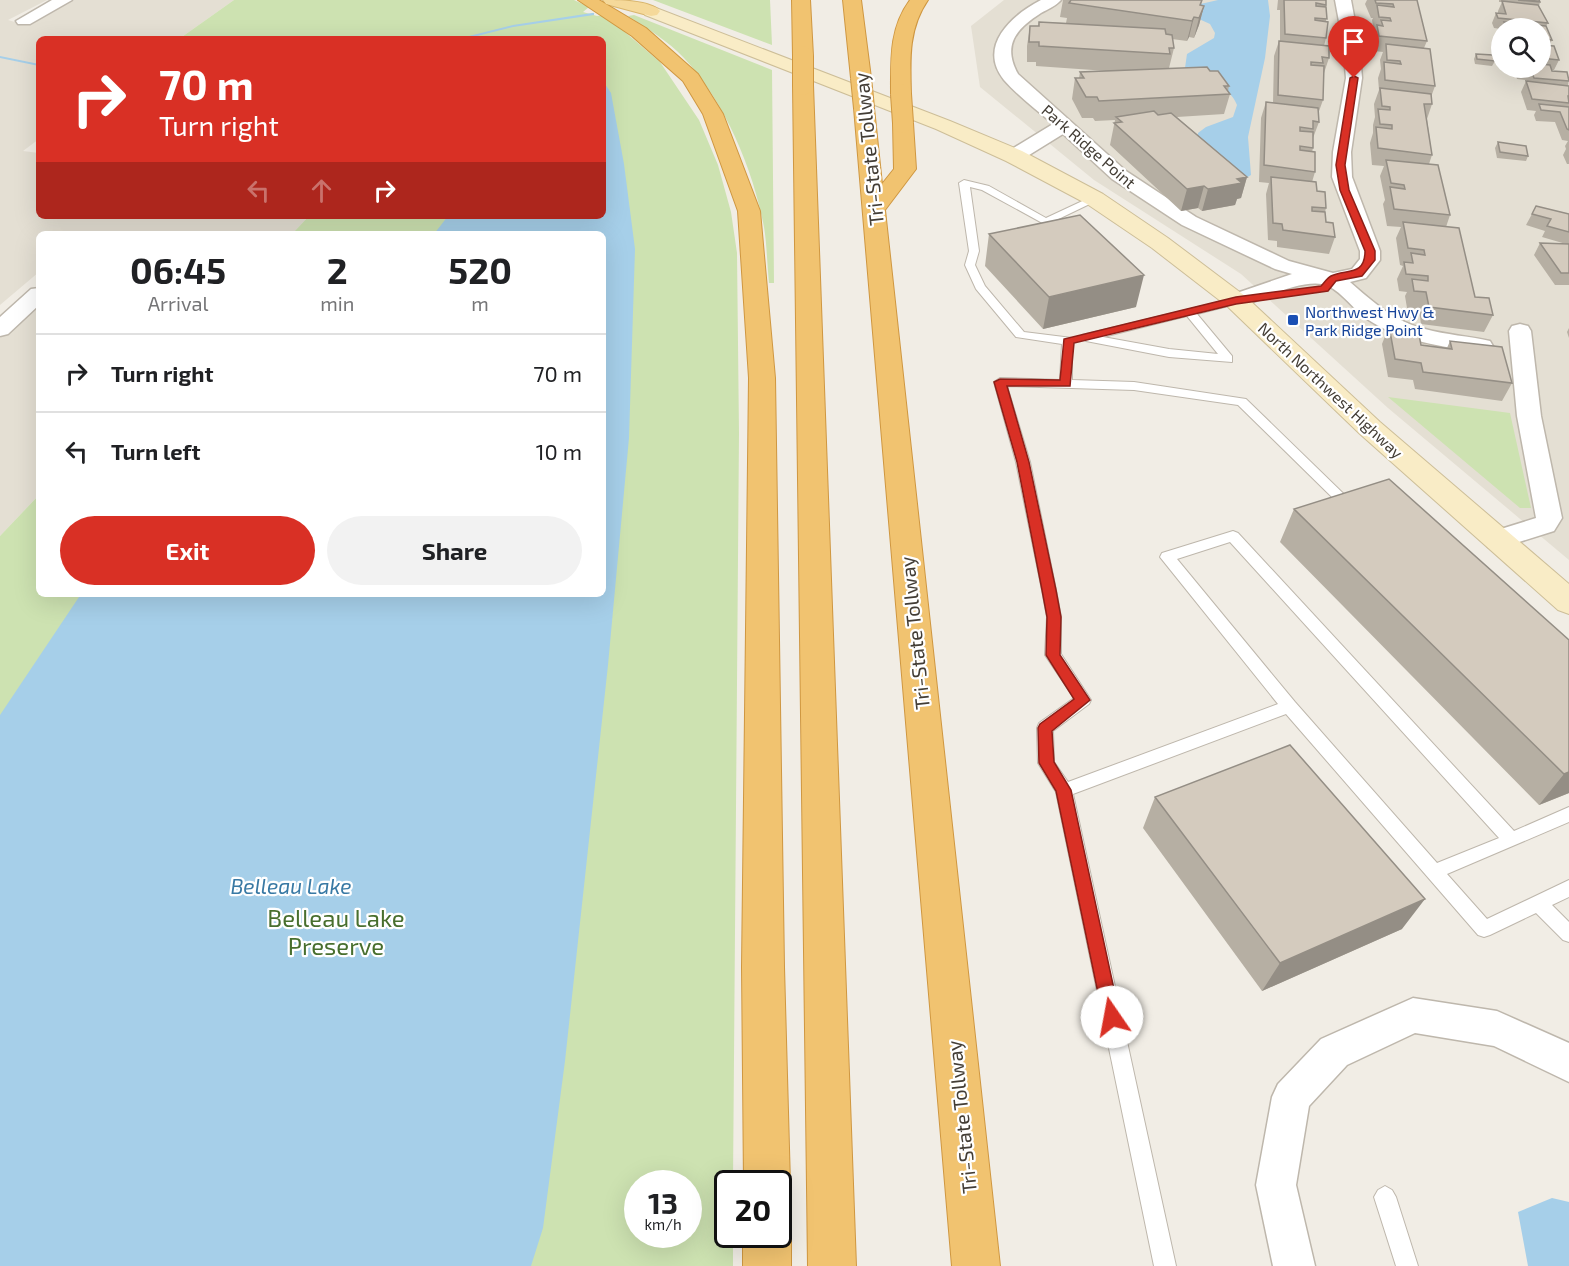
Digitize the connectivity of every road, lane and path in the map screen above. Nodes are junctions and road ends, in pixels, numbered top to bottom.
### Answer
1 (64, 0) edge
2 (587, 0) edge
3 (612, 0) edge
4 (631, 0) edge
5 (801, 0) edge
6 (852, 0) edge
7 (919, 0) edge
8 (1053, 0) edge
9 (1343, 0) edge
10 (651, 11) junction
11 (24, 21) dead end
12 (1063, 126) junction
13 (1014, 156) junction
14 (1095, 200) junction
15 (874, 210) junction
16 (1046, 222) junction
17 (1041, 233) edge
18 (1333, 279) junction
19 (36, 297) edge
20 (1236, 301) junction
21 (1190, 312) junction
22 (0, 329) edge
23 (1520, 331) dead end
24 (1086, 337) junction
25 (1068, 341) junction
26 (1482, 346) edge
27 (1066, 384) junction
28 (1344, 501) edge
29 (1497, 540) junction
30 (1569, 602) edge
31 (1289, 706) junction
32 (1064, 790) junction
33 (1569, 814) edge
34 (1512, 840) junction
35 (1433, 872) junction
36 (1569, 888) edge
37 (1539, 903) junction
38 (1569, 934) edge
39 (1569, 1064) edge
40 (766, 1170) edge
41 (1385, 1197) dead end
42 (767, 1248) edge
43 (767, 1266) edge
44 (832, 1266) edge
45 (975, 1266) edge
46 (1164, 1266) edge
47 (1294, 1266) edge
48 (1407, 1266) edge

1 - 11 street
2 - 40 highway
3 - 10 main road, North Northwest Highway
4 - 10 main road, North Northwest Highway
5 - 44 highway
6 - 15 highway, Tri-State Tollway, bridge
7 - 15 highway, bridge
8 - 12 street, Park Ridge Point
9 - 18 street
10 - 13 main road, North Northwest Highway
12 - 13 street
12 - 18 street, Park Ridge Point
13 - 14 main road, North Northwest Highway
14 - 16 lane
14 - 20 main road, North Northwest Highway
15 - 45 highway, Tri-State Tollway
16 - 17 lane
16 - 25 lane
18 - 20 street
18 - 26 street
19 - 22 street
20 - 21 lane
20 - 29 main road, North Northwest Highway
21 - 24 lane
21 - 24 lane
23 - 29 street
24 - 25 lane
25 - 27 lane
27 - 28 lane
27 - 32 lane
29 - 30 main road, North Northwest Highway
31 - 32 lane
31 - 34 lane
31 - 35 lane
32 - 46 lane
33 - 34 lane
34 - 35 lane
35 - 37 lane
36 - 37 lane
37 - 38 lane
39 - 47 street
41 - 48 lane
42 - 43 highway

